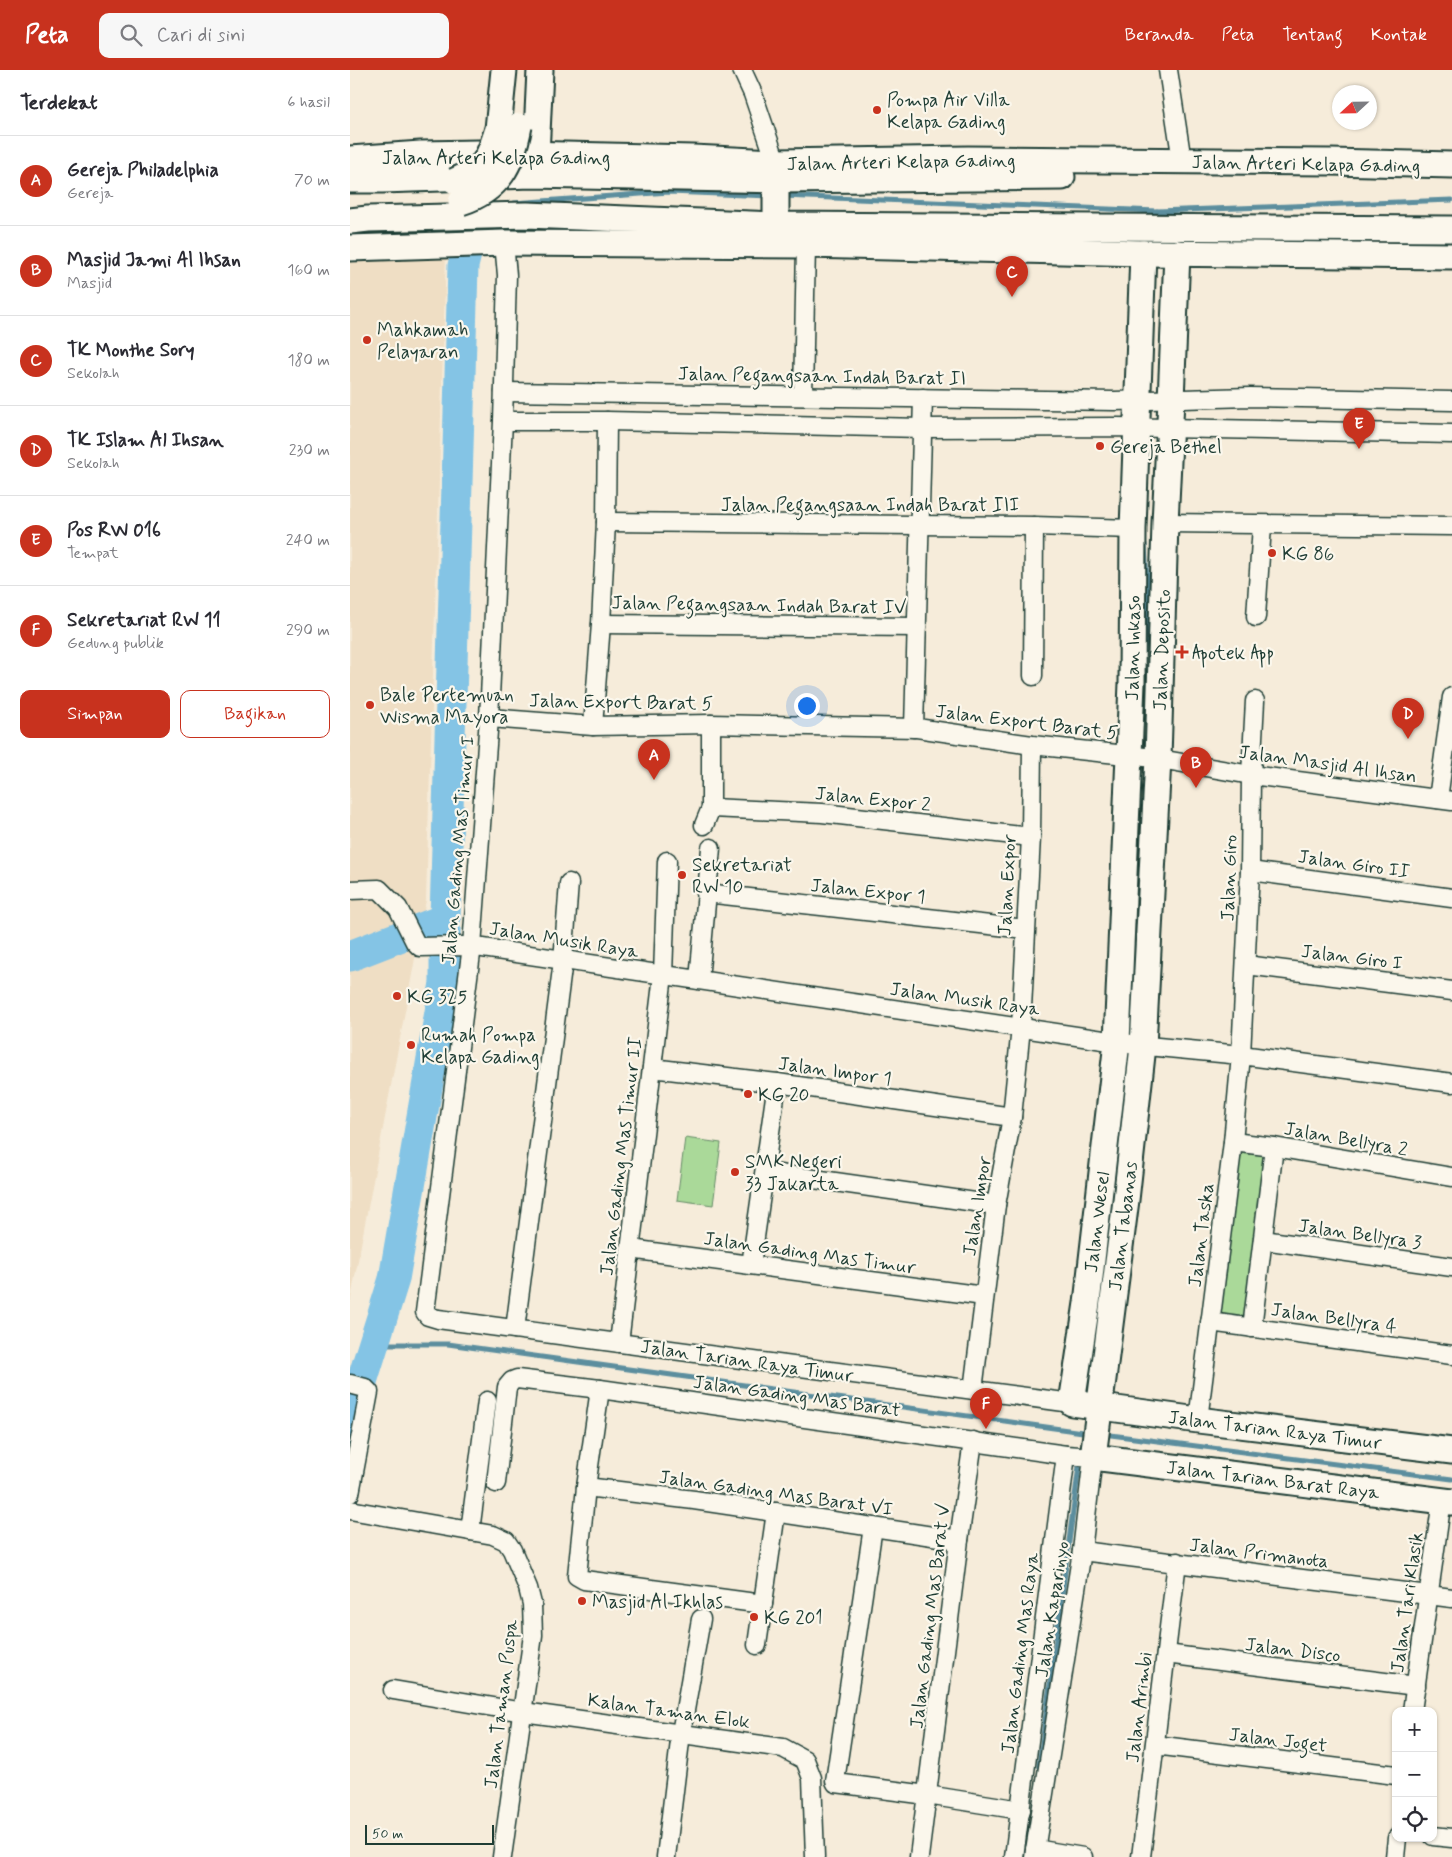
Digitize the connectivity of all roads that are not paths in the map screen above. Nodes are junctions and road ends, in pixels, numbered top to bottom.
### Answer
1 (504, 70) edge
2 (525, 70) edge
3 (540, 70) edge
4 (742, 70) edge
5 (1168, 70) edge
6 (350, 159) edge
7 (1182, 161) junction
8 (532, 162) junction
9 (1452, 165) edge
10 (1452, 179) edge
11 (350, 180) edge
12 (350, 188) edge
13 (777, 200) junction
14 (350, 212) edge
15 (350, 221) edge
16 (1452, 229) edge
17 (498, 244) junction
18 (806, 245) junction
19 (350, 248) edge
20 (1158, 253) junction
21 (1452, 256) edge
22 (504, 392) junction
23 (803, 396) junction
24 (923, 400) junction
25 (1153, 400) junction
26 (1452, 401) edge
27 (503, 421) junction
28 (607, 421) junction
29 (922, 426) junction
30 (1152, 429) junction
31 (1452, 434) edge
32 (606, 522) junction
33 (1164, 523) junction
34 (1262, 525) junction
35 (920, 526) junction
36 (1034, 526) junction
37 (1452, 526) edge
38 (1133, 529) junction
39 (1256, 617) dead end
40 (602, 624) junction
41 (917, 626) junction
42 (1147, 662) junction
43 (1033, 676) dead end
44 (1452, 697) edge
45 (1255, 701) dead end
46 (489, 718) junction
47 (711, 724) junction
48 (593, 726) junction
49 (914, 728) junction
50 (1032, 744) junction
51 (1144, 757) junction
52 (1251, 775) junction
53 (1445, 800) edge
54 (711, 808) junction
55 (704, 825) dead end
56 (1031, 837) junction
57 (711, 848) dead end
58 (667, 861) dead end
59 (1250, 871) junction
60 (569, 883) dead end
61 (350, 890) edge
62 (706, 893) junction
63 (1452, 898) edge
64 (1025, 929) junction
65 (467, 946) junction
66 (563, 961) junction
67 (1246, 965) junction
68 (663, 975) junction
69 (699, 980) junction
70 (1452, 990) edge
71 (1021, 1027) junction
72 (1130, 1044) junction
73 (1241, 1055) junction
74 (652, 1068) junction
75 (777, 1083) junction
76 (1452, 1083) edge
77 (1012, 1117) junction
78 (1233, 1142) junction
79 (1274, 1147) junction
80 (765, 1172) junction
81 (1452, 1177) edge
82 (996, 1205) junction
83 (1263, 1240) junction
84 (630, 1249) junction
85 (751, 1265) junction
86 (1452, 1267) edge
87 (984, 1296) junction
88 (425, 1312) joint
89 (1210, 1322) junction
90 (1252, 1328) junction
91 (515, 1329) junction
92 (619, 1343) junction
93 (1452, 1354) edge
94 (361, 1390) edge
95 (600, 1390) junction
96 (973, 1390) junction
97 (487, 1401) dead end
98 (1088, 1406) junction
99 (1198, 1420) junction
100 (973, 1442) junction
101 (1452, 1451) edge
102 (1094, 1452) junction
103 (1066, 1455) junction
104 (496, 1484) dead end
105 (586, 1487) junction
106 (350, 1493) edge
107 (1447, 1501) edge
108 (350, 1510) edge
109 (776, 1512) junction
110 (873, 1527) junction
111 (470, 1531) junction
112 (959, 1540) junction
113 (1082, 1551) junction
114 (1177, 1562) junction
115 (1429, 1596) junction
116 (1452, 1598) edge
117 (763, 1604) junction
118 (702, 1619) dead end
119 (757, 1645) dead end
120 (1166, 1654) junction
121 (1416, 1686) junction
122 (393, 1690) dead end
123 (1413, 1707) edge
124 (523, 1712) junction
125 (680, 1733) junction
126 (1155, 1745) junction
127 (1392, 1775) edge
128 (928, 1795) junction
129 (1021, 1810) junction
130 (1437, 1836) edge
131 (1452, 1838) edge
132 (1397, 1842) edge
133 (1035, 1853) edge
134 (502, 1857) edge
135 (666, 1857) edge
136 (815, 1857) edge
137 (920, 1857) edge
138 (1014, 1857) edge
139 (1083, 1857) edge
140 (1141, 1857) edge
141 (1395, 1857) edge

1 - 12 street, bridge
2 - 14 street, bridge
3 - 8 street
4 - 13 street
5 - 7 street
6 - 8 street, Jalan Arteri Kelapa Gading, bridge
7 - 9 street, Jalan Arteri Kelapa Gading
7 - 13 street, Jalan Arteri Kelapa Gading
8 - 11 street, Jalan Arteri Kelapa Gading, bridge
8 - 13 street, Jalan Arteri Kelapa Gading
10 - 13 street, Jalan Arteri Kelapa Gading
13 - 15 street, Jalan Arteri Kelapa Gading
13 - 16 street, Jalan Arteri Kelapa Gading
13 - 17 street, Jalan Arteri Kelapa Gading
13 - 18 street, Jalan Arteri Kelapa Gading
17 - 19 street, Jalan Arteri Kelapa Gading
17 - 22 street
18 - 20 street, Jalan Arteri Kelapa Gading
18 - 23 street
20 - 21 street, Jalan Arteri Kelapa Gading
20 - 25 street, Jalan Inkaso
20 - 25 street, Jalan Deposito
22 - 23 street, Jalan Pegangsaan Indah Barat II
22 - 27 street
23 - 24 street, Jalan Pegangsaan Indah Barat II
24 - 25 street, Jalan Pegangsaan Indah Barat II
24 - 29 street
25 - 26 street, Jalan Pegangsaan Indah Barat II
25 - 30 street, Jalan Deposito
25 - 30 street, Jalan Inkaso
27 - 28 street
27 - 46 street
28 - 29 street
28 - 32 street
29 - 30 street
29 - 35 street
30 - 31 street
30 - 33 street, Jalan Deposito
30 - 38 street, Jalan Inkaso
32 - 35 street, Jalan Pegangsaan Indah Barat III
32 - 40 street
33 - 34 street
33 - 42 street, Jalan Deposito
34 - 37 street
34 - 39 street
35 - 36 street, Jalan Pegangsaan Indah Barat III
35 - 41 street
36 - 38 street, Jalan Pegangsaan Indah Barat III
36 - 43 street
38 - 42 street, Jalan Inkaso
40 - 41 street, Jalan Pegangsaan Indah Barat IV
40 - 48 street
41 - 49 street
42 - 51 street, Jalan Deposito
44 - 53 street
45 - 52 street, Jalan Giro
46 - 48 street, Jalan Export Barat 5
46 - 65 street, Jalan Gading Mas Timur I
47 - 48 street, Jalan Export Barat 5
47 - 49 street, Jalan Export Barat 5
47 - 54 street
49 - 50 street, Jalan Export Barat 5
50 - 51 street, Jalan Export Barat 5
50 - 56 street, Jalan Expor
51 - 52 street, Jalan Masjid Al Ihsan
51 - 72 street
52 - 53 street, Jalan Masjid Al Ihsan
52 - 59 street, Jalan Giro
54 - 55 street
54 - 56 street, Jalan Expor 2
56 - 64 street, Jalan Expor
57 - 62 street
58 - 68 street, Jalan Gading Mas Timur II
59 - 63 street, Jalan Giro II
59 - 67 street, Jalan Giro
60 - 66 street
61 - 65 street, Jalan Musik Raya
62 - 64 street, Jalan Expor 1
62 - 69 street
64 - 71 street, Jalan Expor
65 - 66 street, Jalan Musik Raya
65 - 88 street, Jalan Gading Mas Timur I
66 - 68 street, Jalan Musik Raya
66 - 91 street
67 - 70 street, Jalan Giro I
67 - 73 street, Jalan Giro
68 - 69 street, Jalan Musik Raya
68 - 74 street, Jalan Gading Mas Timur II
69 - 71 street, Jalan Musik Raya
71 - 72 street, Jalan Musik Raya
71 - 77 street, Jalan Impor
72 - 73 street, Jalan Musik Raya
72 - 98 street, Jalan Tabanas
73 - 76 street, Jalan Musik Raya
73 - 78 street, Jalan Taska
74 - 75 street, Jalan Impor 1
74 - 84 street, Jalan Gading Mas Timur II
75 - 77 street, Jalan Impor 1
75 - 80 street
77 - 82 street, Jalan Impor
78 - 79 street, Jalan Bellyra 2
78 - 89 street, Jalan Taska
79 - 81 street, Jalan Bellyra 2
79 - 83 street
80 - 82 street
80 - 85 street
82 - 87 street, Jalan Impor
83 - 86 street, Jalan Bellyra 3
83 - 90 street
84 - 85 street, Jalan Gading Mas Timur
84 - 92 street, Jalan Gading Mas Timur II
85 - 87 street, Jalan Gading Mas Timur
87 - 96 street, Jalan Impor
88 - 91 street, Jalan Tarian Raya Timur
89 - 90 street, Jalan Bellyra 4
89 - 99 street, Jalan Taska
90 - 93 street, Jalan Bellyra 4
91 - 92 street, Jalan Tarian Raya Timur
92 - 96 street, Jalan Tarian Raya Timur
94 - 106 street
95 - 100 street, Jalan Gading Mas Barat
95 - 104 street, Jalan Gading Mas Barat
95 - 105 street
96 - 98 street, Jalan Tarian Raya Timur
97 - 111 street
98 - 99 street, Jalan Tarian Raya Timur
98 - 102 street, Jalan Tabanas
99 - 101 street, Jalan Tarian Raya Timur
100 - 103 street, Jalan Gading Mas Barat
100 - 112 street, Jalan Gading Mas Barat V
102 - 103 street, Jalan Gading Mas Barat
102 - 107 street, Jalan Tarian Barat Raya
102 - 113 street, Jalan Kaparinyo
103 - 129 street, Jalan Gading Mas Raya
105 - 109 street, Jalan Gading Mas Barat VI
105 - 117 street
107 - 115 street, Jalan Tari Klasik
108 - 111 street, Jalan Taman Puspa
109 - 110 street, Jalan Gading Mas Barat VI
109 - 117 street
110 - 112 street, Jalan Gading Mas Barat VI
110 - 128 street
111 - 124 street, Jalan Taman Puspa
112 - 128 street, Jalan Gading Mas Barat V
113 - 114 street, Jalan Primanota
113 - 133 street, Jalan Kaparinyo
114 - 115 street, Jalan Primanota
114 - 120 street, Jalan Arimbi
115 - 116 street, Jalan Primanota
115 - 121 street, Jalan Tari Klasik
117 - 119 street
118 - 125 street
120 - 121 street, Jalan Disco
120 - 126 street, Jalan Arimbi
121 - 123 street, Jalan Tari Klasik
122 - 124 street, Kalan Taman Elok
124 - 125 street, Kalan Taman Elok
124 - 134 street, Jalan Taman Puspa
125 - 135 street
125 - 136 street, Kalan Taman Elok
126 - 127 street, Jalan Joget
126 - 140 street, Jalan Arimbi
128 - 129 street
128 - 137 street, Jalan Gading Mas Barat V
129 - 138 street, Jalan Gading Mas Raya
130 - 131 street
132 - 141 street
133 - 139 street

